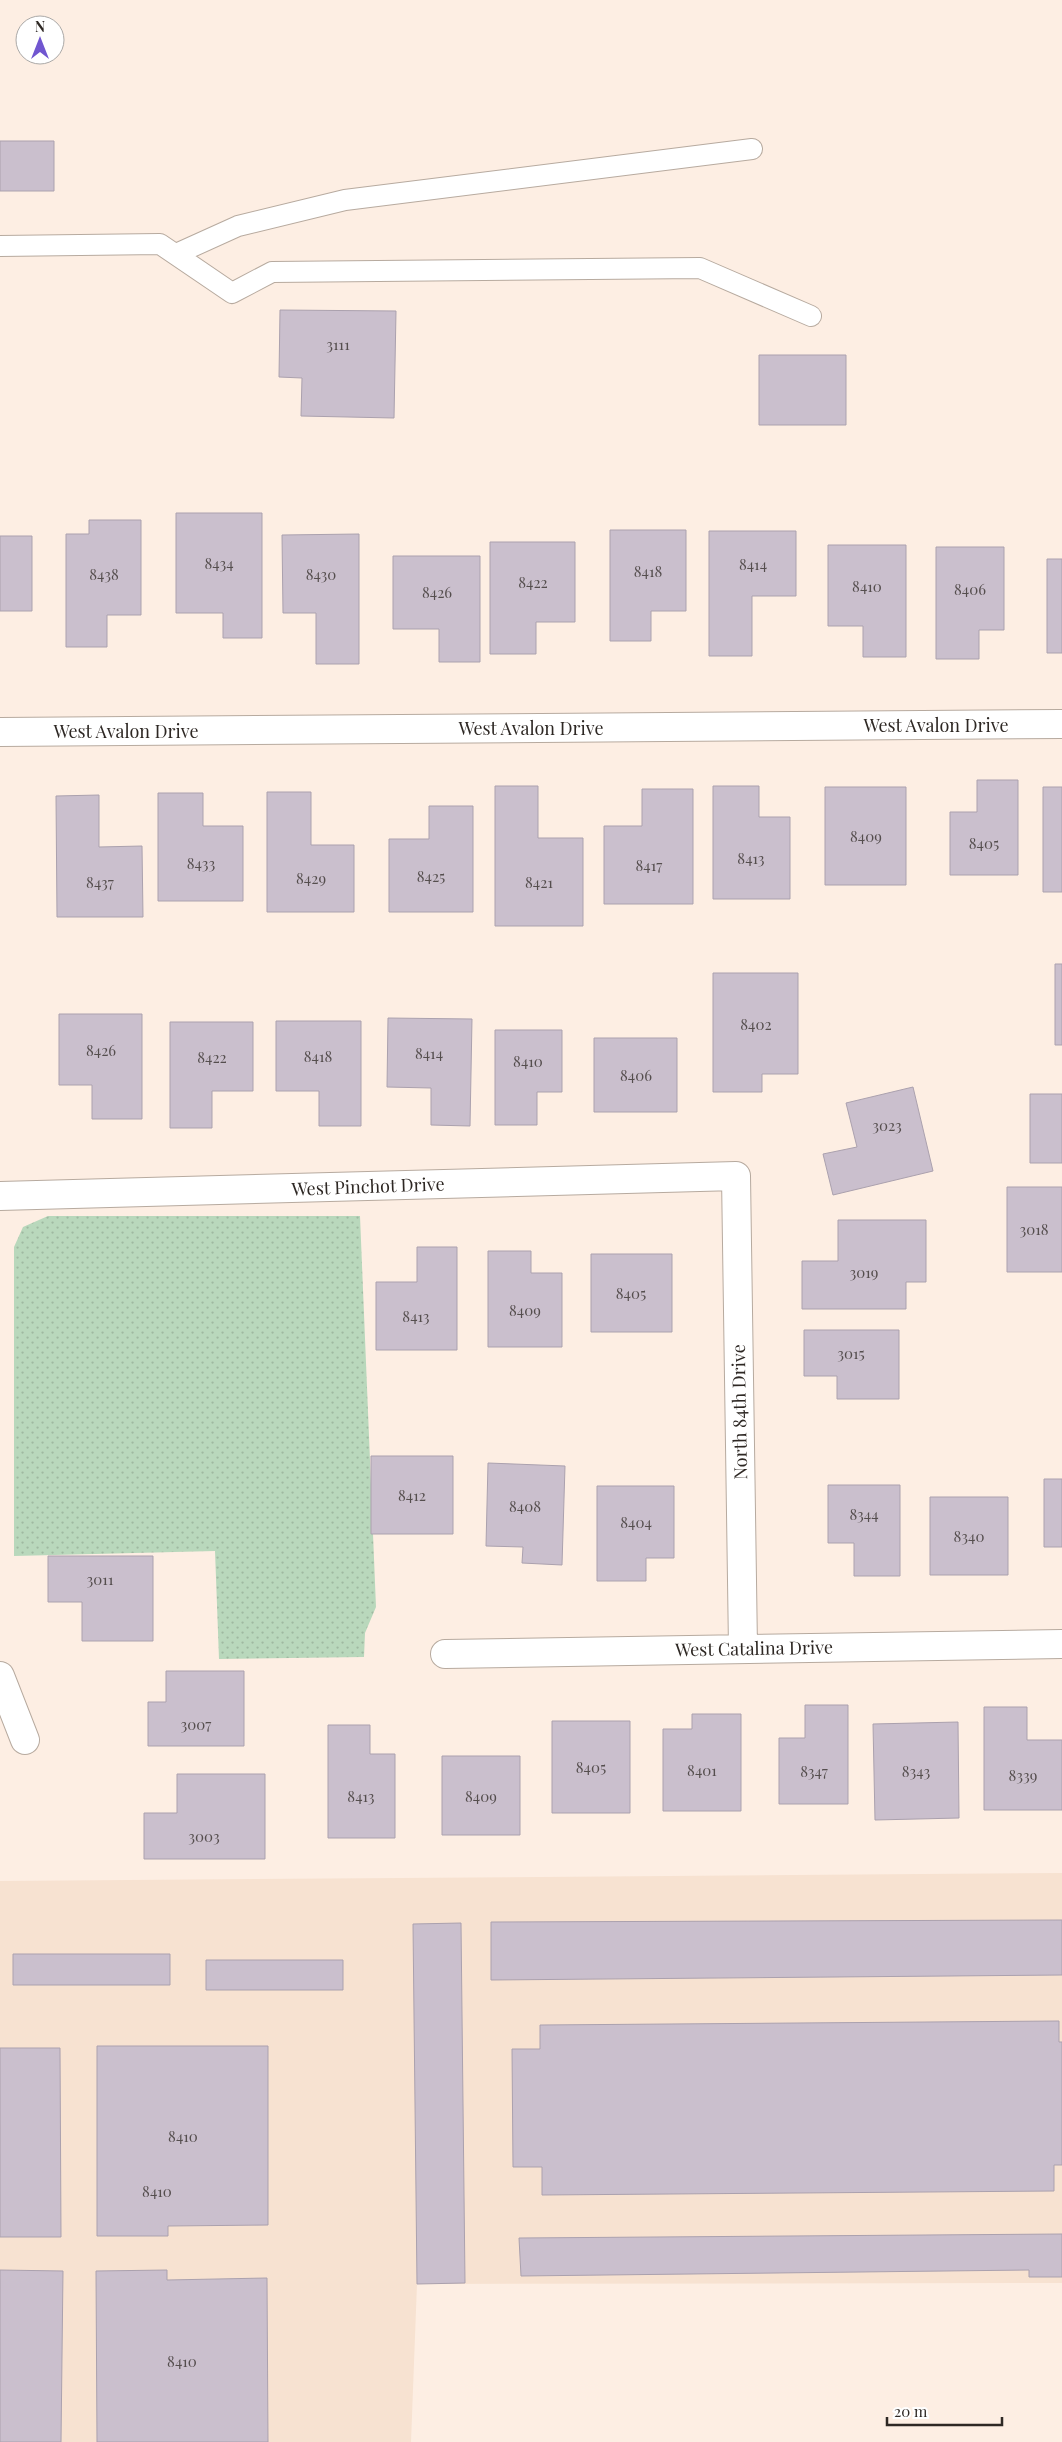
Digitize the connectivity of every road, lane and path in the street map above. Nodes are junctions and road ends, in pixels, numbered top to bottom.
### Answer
1 (752, 149) dead end
2 (0, 246) edge
3 (176, 254) junction
4 (811, 316) dead end
5 (1062, 724) edge
6 (0, 732) edge
7 (736, 1176) joint
8 (0, 1196) edge
9 (1062, 1644) edge
10 (743, 1648) junction
11 (445, 1654) dead end
12 (0, 1676) edge
13 (24, 1740) dead end

1 - 3 lane
2 - 3 lane
3 - 4 lane
5 - 6 street, West Avalon Drive
7 - 8 street, West Pinchot Drive
7 - 10 street, North 84th Drive
9 - 10 street, West Catalina Drive
10 - 11 street, West Catalina Drive
12 - 13 street

